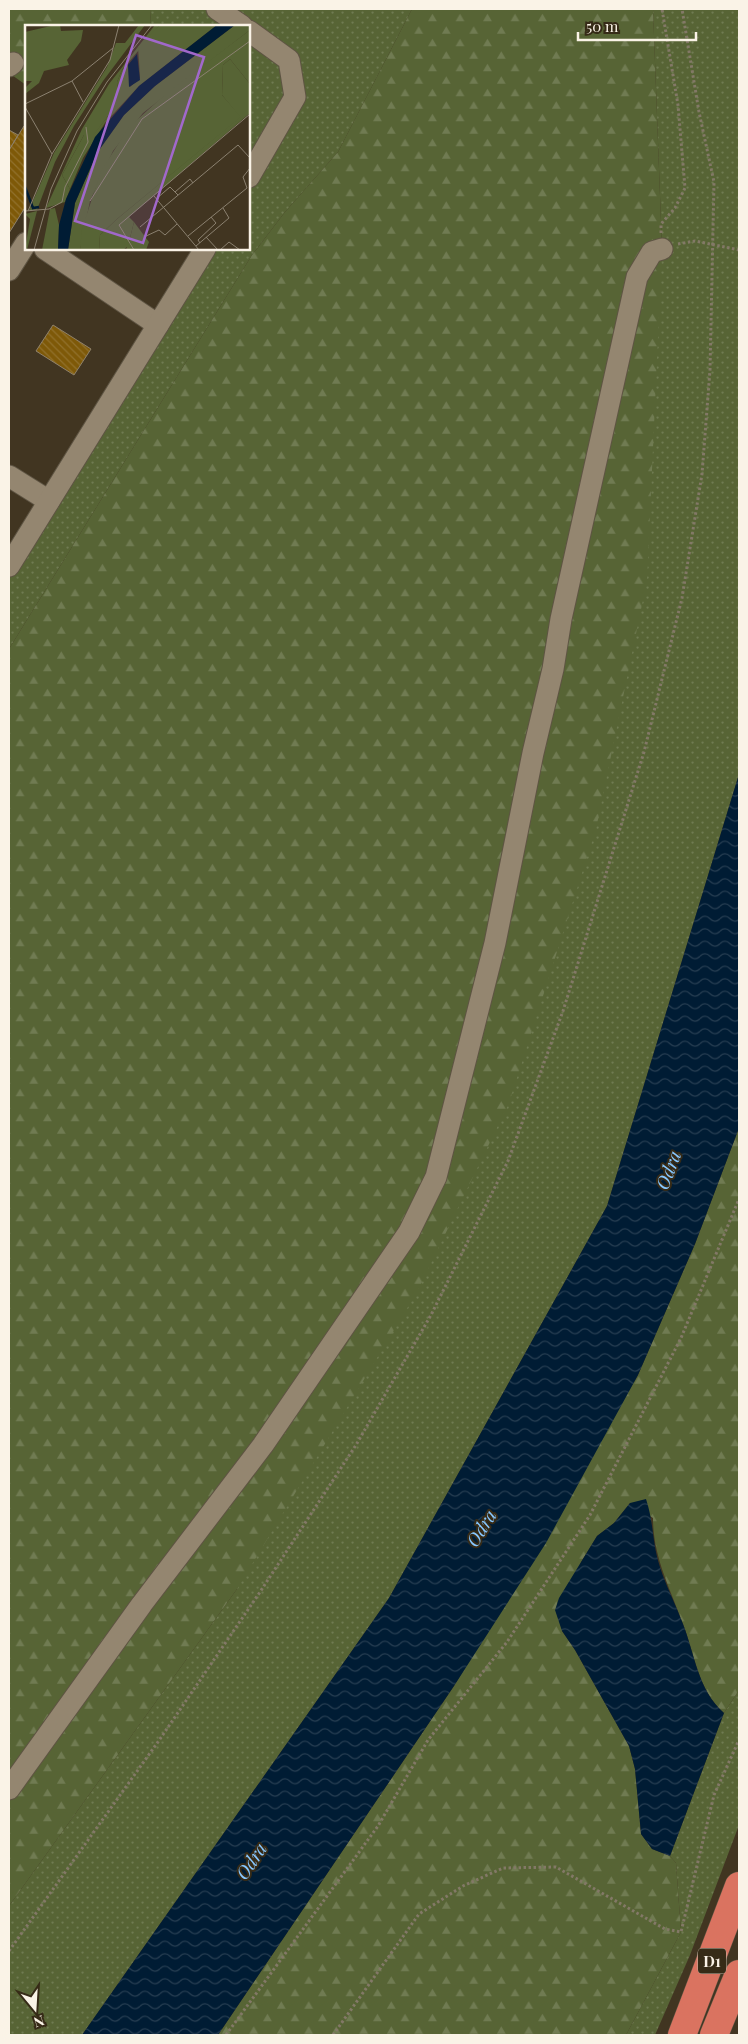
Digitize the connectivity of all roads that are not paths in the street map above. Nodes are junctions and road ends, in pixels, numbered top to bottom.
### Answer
1 (217, 9) edge
2 (241, 25) edge
3 (250, 32) edge
4 (250, 175) edge
5 (25, 245) edge
6 (662, 249) road end
7 (46, 250) edge
8 (204, 250) edge
9 (9, 270) edge
10 (158, 325) junction
11 (11, 482) edge
12 (49, 501) junction
13 (9, 566) edge
14 (9, 1789) edge
15 (739, 1886) edge
16 (739, 1974) edge
17 (682, 2035) edge
18 (714, 2035) edge

1 - 2 lane
3 - 4 lane
5 - 9 lane
6 - 14 lane
7 - 10 lane
8 - 10 lane
10 - 12 lane
11 - 12 lane
12 - 13 lane
15 - 17 highway, D1
16 - 18 highway, D1

